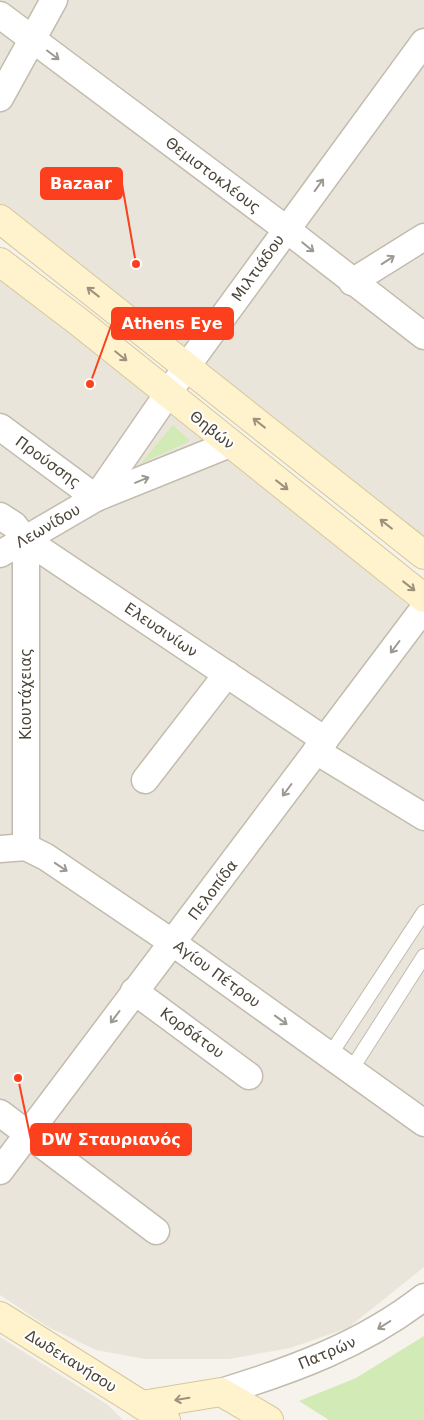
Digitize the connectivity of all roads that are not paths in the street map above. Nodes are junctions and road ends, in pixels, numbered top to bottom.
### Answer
1 (54, 0) edge
2 (0, 15) edge
3 (32, 40) junction
4 (424, 42) edge
5 (0, 98) edge
6 (0, 220) edge
7 (286, 230) junction
8 (424, 236) edge
9 (0, 262) edge
10 (352, 282) junction
11 (424, 336) edge
12 (186, 366) junction
13 (168, 394) junction
14 (0, 427) edge
15 (230, 444) junction
16 (96, 498) junction
17 (0, 516) edge
18 (26, 540) junction
19 (0, 554) edge
20 (424, 554) edge
21 (424, 598) edge
22 (424, 608) edge
23 (227, 674) junction
24 (320, 745) junction
25 (145, 780) dead end
26 (424, 817) edge
27 (26, 848) junction
28 (0, 849) edge
29 (424, 912) edge
30 (173, 943) junction
31 (424, 956) edge
32 (134, 991) junction
33 (330, 1055) junction
34 (351, 1070) junction
35 (249, 1076) dead end
36 (0, 1113) edge
37 (424, 1123) edge
38 (29, 1133) junction
39 (0, 1170) edge
40 (156, 1231) dead end
41 (424, 1297) edge
42 (0, 1316) edge
43 (221, 1392) junction
44 (138, 1413) edge
45 (255, 1416) edge
46 (166, 1420) edge

1 - 3 street
2 - 3 street, Θεμιστοκλέους
3 - 5 street
3 -> 7 street, Θεμιστοκλέους
7 -> 4 street, Μιλτιάδου
12 -> 6 main road
7 -> 10 street, Θεμιστοκλέους
7 - 12 street, Μιλτιάδου
10 -> 8 street
9 -> 13 main road, Θηβών
10 - 11 street, Θεμιστοκλέους
12 - 13 street, Μιλτιάδου
20 -> 12 main road
13 - 15 main road, Θηβών
13 - 16 street, Μιλτιάδου
14 - 16 street, Προύσσης
16 -> 15 street, Λεωνίδου
15 -> 21 main road, Θηβών
16 - 18 street, Λεωνίδου
17 - 18 street, Ελευσινίων
18 - 19 street, Λεωνίδου
18 - 23 street, Ελευσινίων
18 - 27 street, Κιουτάχειας
22 -> 24 street, Πελοπίδα
23 - 24 street, Ελευσινίων
23 - 25 street
24 - 26 street, Ελευσινίων
24 -> 30 street, Πελοπίδα
27 - 28 street, Αγίου Πέτρου
27 -> 30 street, Αγίου Πέτρου
29 - 33 lane
30 - 32 street, Πελοπίδα
30 -> 33 street, Αγίου Πέτρου
31 - 34 lane
32 - 35 street, Κορδάτου
32 -> 38 street, Πελοπίδα
33 - 34 street, Αγίου Πέτρου
34 - 37 street, Αγίου Πέτρου
36 - 38 street
38 - 39 street, Πελοπίδα
38 - 40 street
41 -> 43 street, Πατρών
42 - 44 main road, Δωδεκανήσου
43 -> 44 main road
43 - 45 main road
44 - 46 main road, Δωδεκανήσου

